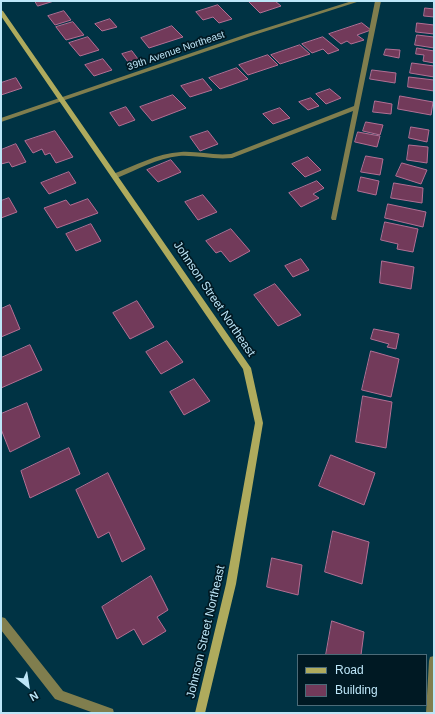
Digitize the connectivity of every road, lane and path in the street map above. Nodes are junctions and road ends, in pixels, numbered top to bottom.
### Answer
1 (358, 1) edge
2 (378, 1) edge
3 (1, 12) edge
4 (62, 100) junction
5 (357, 107) junction
6 (1, 120) edge
7 (115, 176) junction
8 (334, 218) dead end
9 (1, 622) edge
10 (434, 661) edge
11 (109, 713) edge
12 (200, 713) edge
13 (431, 713) edge

1 - 4 street, 39th Avenue Northeast
2 - 5 street
3 - 4 street, Johnson Street Northeast
4 - 6 street, 39th Avenue Northeast
4 - 7 street, Johnson Street Northeast
5 - 7 street
5 - 8 street
7 - 12 street, Johnson Street Northeast
9 - 11 street
10 - 13 street

